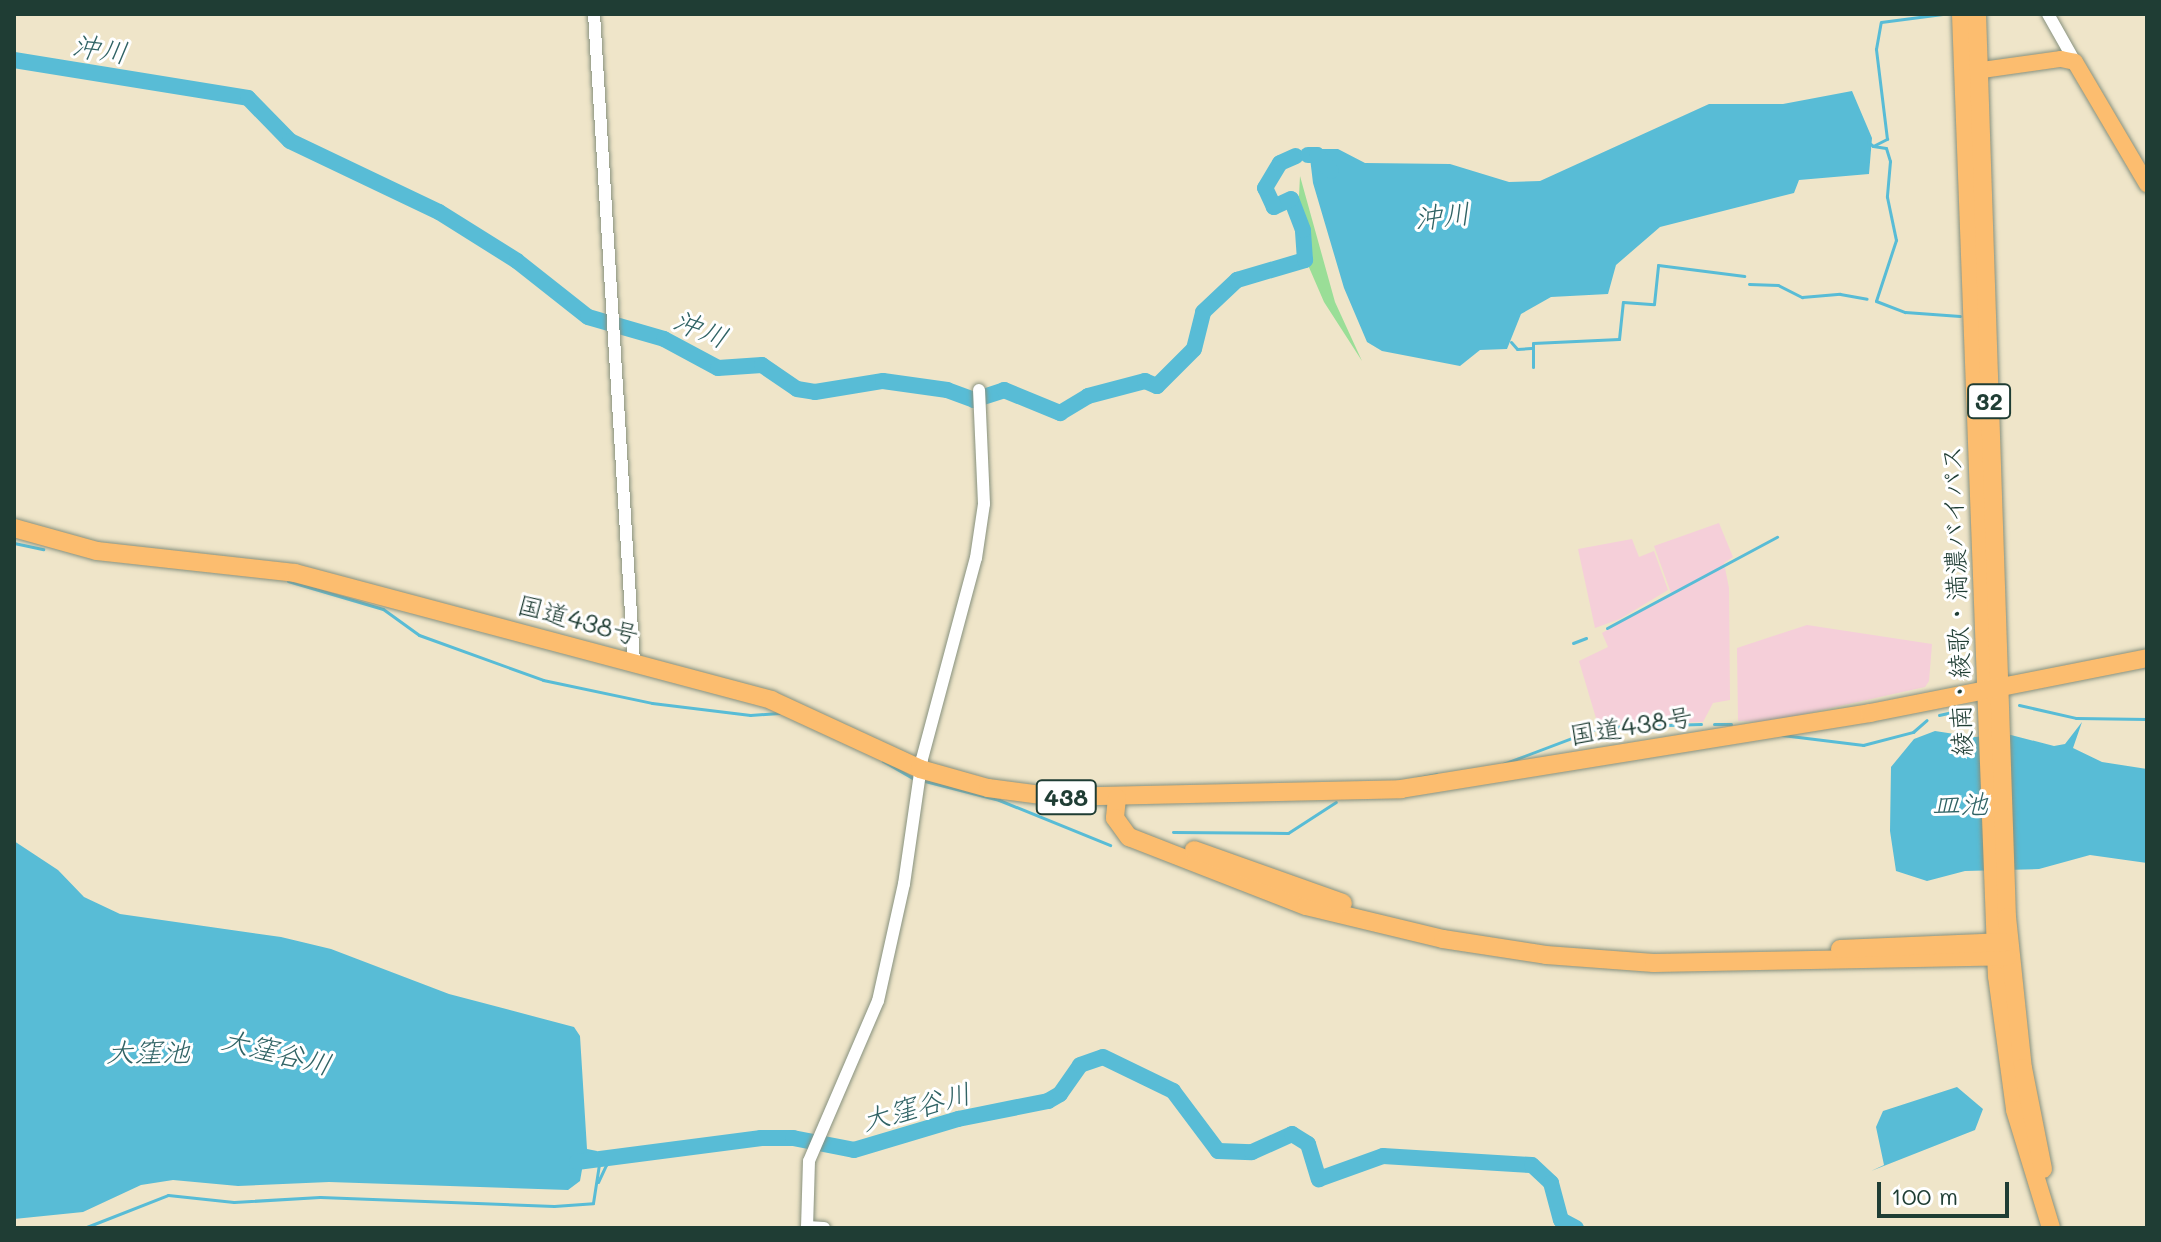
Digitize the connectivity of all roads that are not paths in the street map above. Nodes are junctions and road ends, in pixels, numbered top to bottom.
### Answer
1 (594, 14) edge
2 (1961, 14) edge
3 (1977, 14) edge
4 (2048, 14) edge
5 (2075, 62) junction
6 (1971, 72) junction
7 (2147, 184) edge
8 (980, 395) dead end
9 (14, 528) edge
10 (2147, 658) edge
11 (634, 662) junction
12 (1992, 688) junction
13 (919, 776) junction
14 (1117, 798) junction
15 (2003, 950) junction
16 (807, 1227) edge
17 (824, 1228) edge
18 (2051, 1228) edge
19 (2064, 1228) edge

1 - 11 street
2 - 6 highway, 綾南・綾歌・満濃バイパス / 32
3 - 6 highway, 綾南・綾歌・満濃バイパス / 32
4 - 5 street
5 - 6 main road
5 - 7 main road
6 - 12 highway, 綾南・綾歌・満濃バイパス / 32
8 - 13 street
9 - 11 highway, 国道438号 / 438
10 - 12 highway, 国道438号 / 438
11 - 13 highway, 国道438号 / 438
12 - 14 highway, 国道438号 / 438
12 - 15 highway, 綾南・綾歌・満濃バイパス / 32
13 - 14 highway, 国道438号 / 438
13 - 16 street
14 - 15 highway, 438
15 - 18 highway, 綾南・綾歌・満濃バイパス / 32
15 - 19 highway, 綾南・綾歌・満濃バイパス / 32
16 - 17 street

